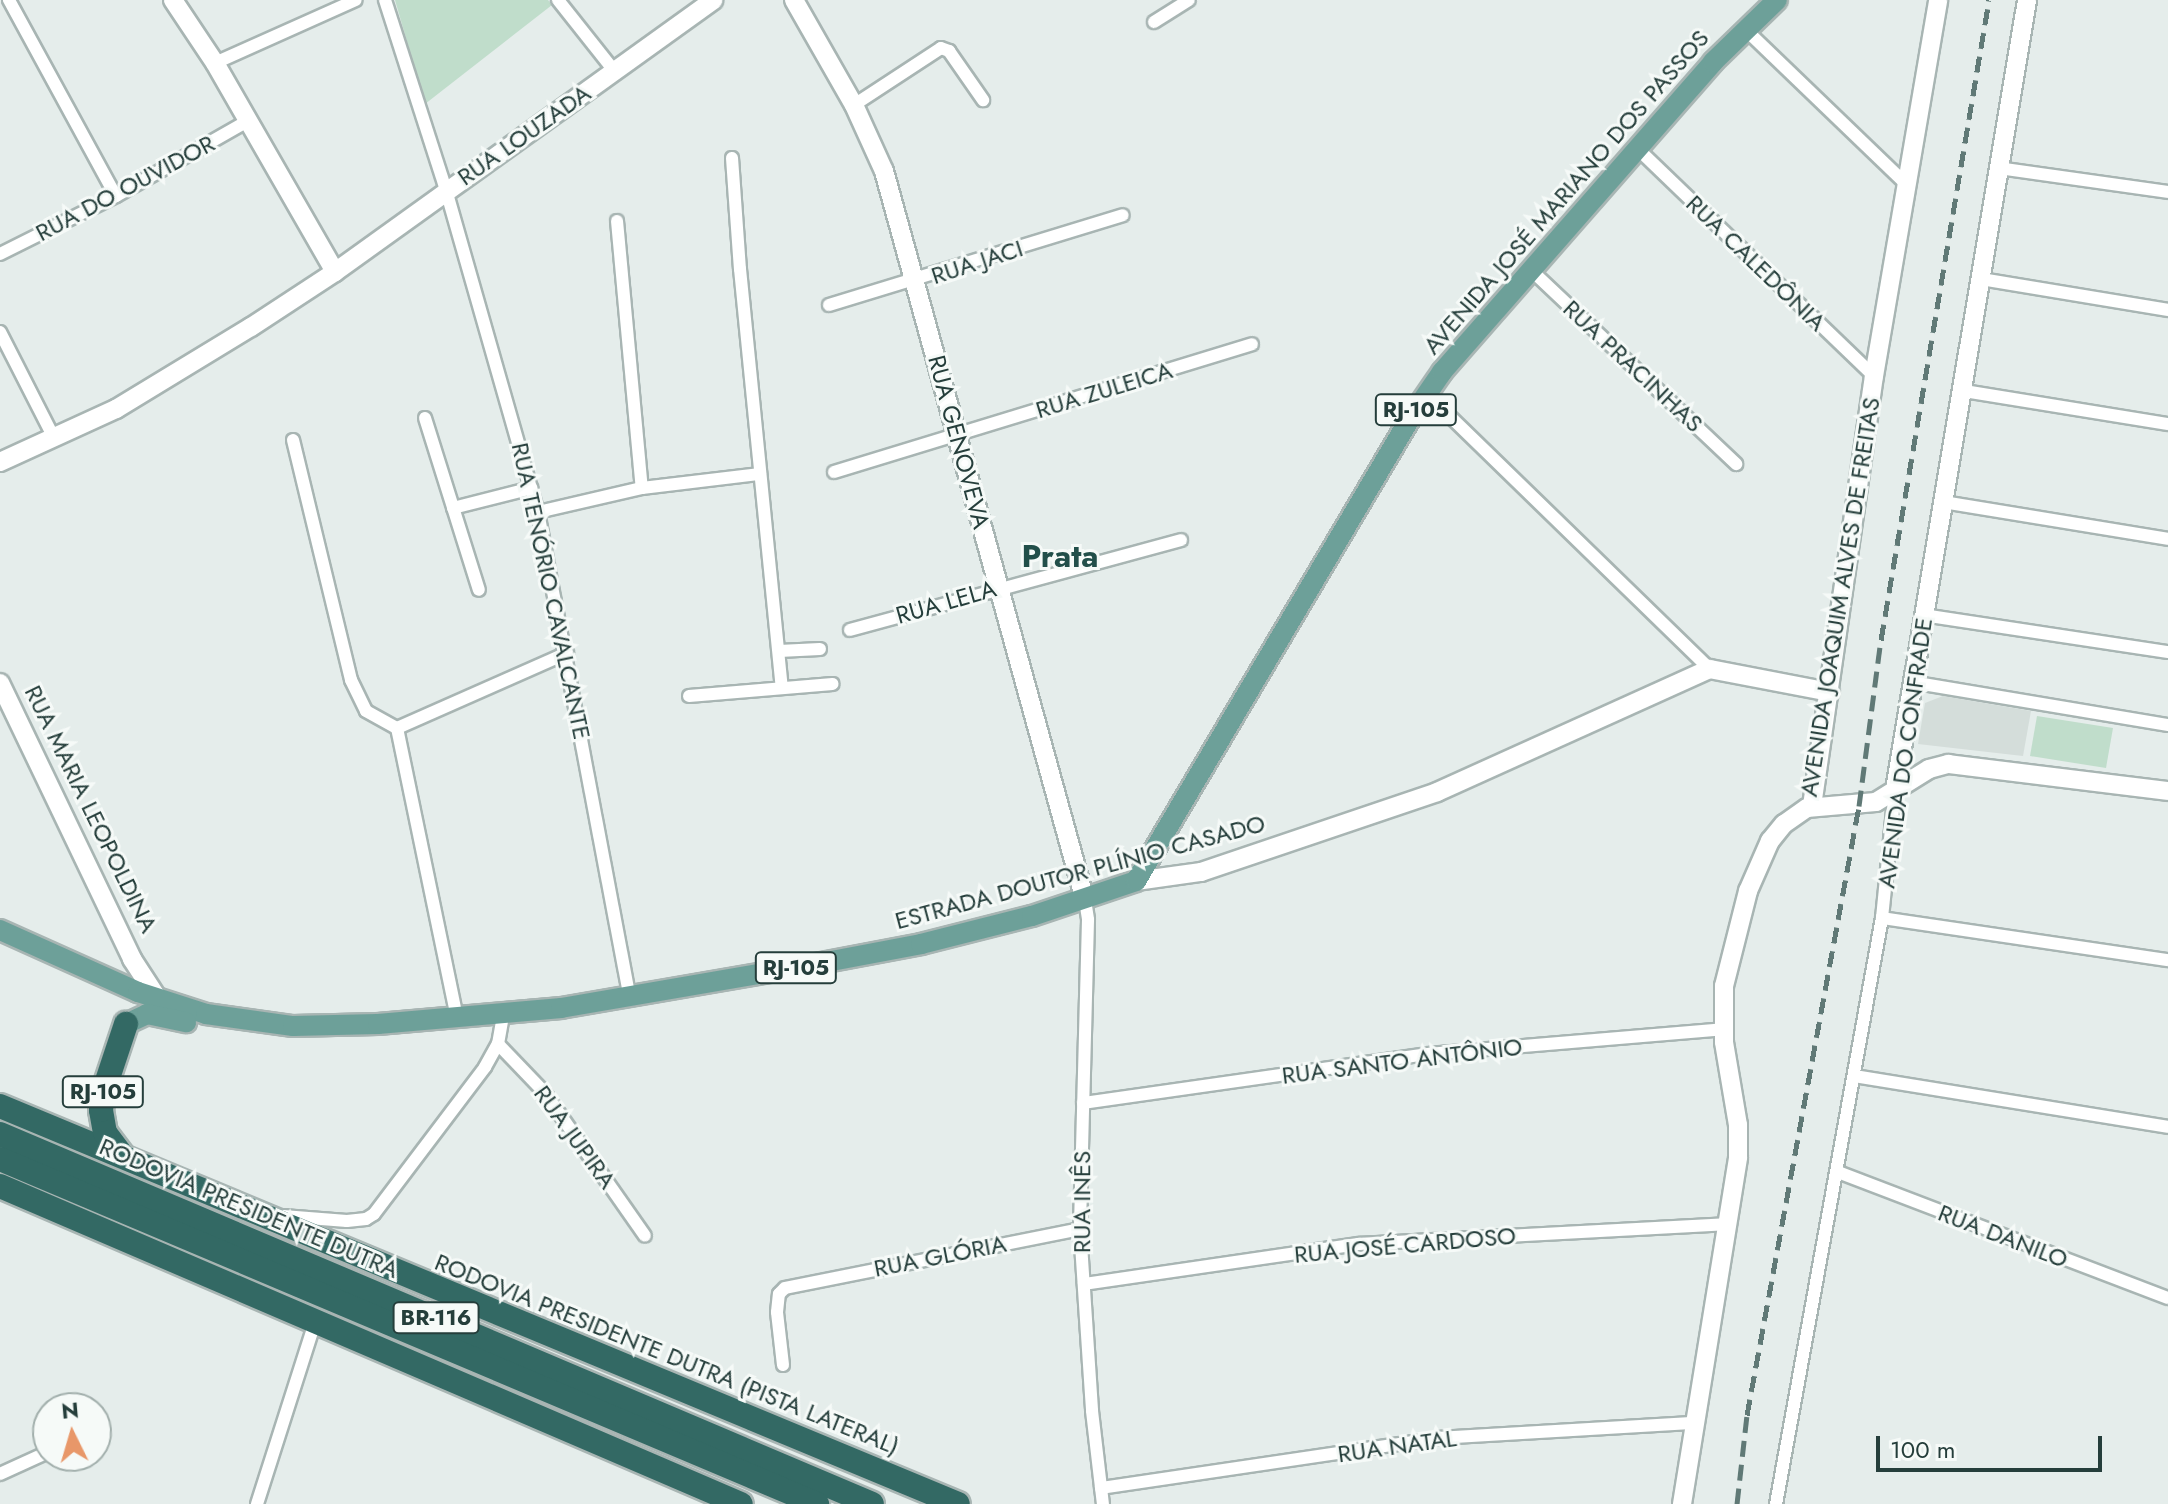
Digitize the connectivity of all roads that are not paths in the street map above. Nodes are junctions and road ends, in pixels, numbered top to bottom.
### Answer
1 (9, 0) edge
2 (173, 0) edge
3 (356, 0) edge
4 (385, 0) edge
5 (558, 0) edge
6 (713, 0) edge
7 (794, 0) edge
8 (1189, 0) edge
9 (1777, 0) edge
10 (1938, 0) edge
11 (2027, 0) edge
12 (1154, 22) dead end
13 (1745, 29) junction
14 (215, 63) junction
15 (615, 72) junction
16 (983, 100) dead end
17 (854, 105) junction
18 (249, 120) junction
19 (1638, 149) junction
20 (732, 158) dead end
21 (1998, 168) junction
22 (1907, 185) junction
23 (446, 190) junction
24 (2168, 192) edge
25 (116, 196) junction
26 (1123, 215) dead end
27 (617, 221) dead end
28 (0, 254) edge
29 (1530, 269) junction
30 (335, 272) junction
31 (1981, 279) junction
32 (916, 281) junction
33 (829, 305) dead end
34 (2168, 310) edge
35 (0, 332) edge
36 (1252, 344) dead end
37 (1874, 376) junction
38 (1964, 391) junction
39 (1427, 394) junction
40 (425, 418) dead end
41 (2168, 424) edge
42 (956, 435) junction
43 (53, 436) junction
44 (293, 440) dead end
45 (0, 462) edge
46 (1736, 464) dead end
47 (834, 472) dead end
48 (760, 474) junction
49 (532, 488) junction
50 (642, 488) junction
51 (1943, 502) junction
52 (453, 508) junction
53 (538, 512) junction
54 (2168, 539) edge
55 (1181, 540) dead end
56 (1000, 586) junction
57 (479, 590) dead end
58 (1923, 615) junction
59 (850, 630) dead end
60 (820, 649) dead end
61 (779, 651) junction
62 (2168, 652) edge
63 (567, 653) junction
64 (1710, 669) junction
65 (1911, 682) junction
66 (0, 683) edge
67 (833, 684) dead end
68 (782, 688) junction
69 (1830, 692) junction
70 (689, 696) dead end
71 (2168, 725) edge
72 (397, 728) junction
73 (1895, 790) junction
74 (2168, 791) edge
75 (1812, 806) junction
76 (1136, 881) junction
77 (1085, 900) junction
78 (1882, 918) junction
79 (0, 930) edge
80 (132, 959) junction
81 (2168, 960) edge
82 (119, 984) junction
83 (630, 998) junction
84 (158, 999) junction
85 (503, 1015) junction
86 (457, 1018) junction
87 (126, 1024) junction
88 (293, 1026) junction
89 (1723, 1029) junction
90 (498, 1044) junction
91 (1854, 1076) junction
92 (1083, 1103) junction
93 (0, 1106) edge
94 (2168, 1127) edge
95 (0, 1134) edge
96 (123, 1156) junction
97 (0, 1159) edge
98 (1838, 1172) junction
99 (4, 1188) edge
100 (261, 1215) junction
101 (1728, 1224) junction
102 (1080, 1229) junction
103 (645, 1236) dead end
104 (1084, 1284) junction
105 (2168, 1298) edge
106 (315, 1322) junction
107 (783, 1365) dead end
108 (1694, 1423) junction
109 (32, 1459) edge
110 (0, 1474) edge
111 (1101, 1488) junction
112 (257, 1504) edge
113 (741, 1504) edge
114 (817, 1504) edge
115 (872, 1504) edge
116 (958, 1504) edge
117 (1103, 1504) edge
118 (1682, 1504) edge
119 (1776, 1504) edge

1 - 25 street
2 - 14 street
3 - 14 street
4 - 23 street
5 - 15 street
6 - 15 street, RUA LOUZADA
7 - 17 street, RUA GENOVEVA
8 - 12 street
9 - 13 main road, AVENIDA JOSÉ MARIANO DOS PASSOS / RJ-105
10 - 22 street, AVENIDA JOAQUIM ALVES DE FREITAS
11 - 21 street, AVENIDA DO CONFRADE
13 - 19 main road, AVENIDA JOSÉ MARIANO DOS PASSOS / RJ-105
13 - 22 street
14 - 18 street
15 - 23 street, RUA LOUZADA
16 - 17 street
17 - 32 street, RUA GENOVEVA
18 - 25 street, RUA DO OUVIDOR
18 - 30 street
19 - 29 main road, AVENIDA JOSÉ MARIANO DOS PASSOS / RJ-105
19 - 37 street, RUA CALEDÔNIA
20 - 48 street
21 - 24 street
21 - 31 street, AVENIDA DO CONFRADE
22 - 37 street, AVENIDA JOAQUIM ALVES DE FREITAS
23 - 30 street, RUA LOUZADA
23 - 49 street, RUA TENÓRIO CAVALCANTE
25 - 28 street, RUA DO OUVIDOR
26 - 32 street, RUA JACI
27 - 50 street
29 - 39 main road, AVENIDA JOSÉ MARIANO DOS PASSOS / RJ-105
29 - 46 street, RUA PRACINHAS
30 - 43 street, RUA LOUZADA
31 - 34 street
31 - 38 street, AVENIDA DO CONFRADE
32 - 33 street, RUA JACI
32 - 42 street, RUA GENOVEVA
35 - 43 street
36 - 42 street, RUA ZULEICA
37 - 69 street, AVENIDA JOAQUIM ALVES DE FREITAS
38 - 41 street
38 - 51 street, AVENIDA DO CONFRADE
39 - 64 street
39 - 76 main road, AVENIDA JOSÉ MARIANO DOS PASSOS / RJ-105
40 - 52 street
42 - 47 street, RUA ZULEICA
42 - 56 street, RUA GENOVEVA
43 - 45 street, RUA LOUZADA
44 - 72 street
48 - 50 street
48 - 61 street
49 - 52 street
49 - 53 street, RUA TENÓRIO CAVALCANTE
50 - 53 street
51 - 54 street
51 - 58 street, AVENIDA DO CONFRADE
52 - 57 street
53 - 63 street, RUA TENÓRIO CAVALCANTE
55 - 56 street, RUA LELA
56 - 59 street, RUA LELA
56 - 77 street, RUA GENOVEVA
58 - 62 street
58 - 65 street, AVENIDA DO CONFRADE
60 - 61 street
61 - 68 street
63 - 72 street
63 - 83 street, RUA TENÓRIO CAVALCANTE
64 - 69 street
64 - 76 street, ESTRADA DOUTOR PLÍNIO CASADO
65 - 71 street
65 - 73 street, AVENIDA DO CONFRADE
66 - 80 street, RUA MARIA LEOPOLDINA
67 - 68 street
68 - 70 street
69 - 75 street, AVENIDA JOAQUIM ALVES DE FREITAS
72 - 86 street
73 - 74 street
73 - 75 street
73 - 78 street, AVENIDA DO CONFRADE
75 - 89 street, AVENIDA JOAQUIM ALVES DE FREITAS
76 - 77 main road, ESTRADA DOUTOR PLÍNIO CASADO / RJ-105
77 - 83 main road, ESTRADA DOUTOR PLÍNIO CASADO / RJ-105
77 - 92 street, RUA INÊS
78 - 81 street
78 - 91 street, AVENIDA DO CONFRADE
79 - 82 main road, RJ-105
80 - 82 street, RUA MARIA LEOPOLDINA
80 - 84 street, RUA MARIA LEOPOLDINA
82 - 84 main road, RJ-105
82 - 87 main road, RJ-105
83 - 85 main road, ESTRADA DOUTOR PLÍNIO CASADO / RJ-105
84 - 88 main road, RJ-105
85 - 86 main road, RJ-105
85 - 90 street
86 - 88 main road, RJ-105
87 - 88 main road, RJ-105
87 - 96 highway, RJ-105
89 - 92 street, RUA SANTO ANTÔNIO
89 - 101 street, AVENIDA JOAQUIM ALVES DE FREITAS
90 - 100 street
90 - 103 street, RUA JUPIRA
91 - 94 street
91 - 98 street, AVENIDA DO CONFRADE
92 - 102 street, RUA INÊS
93 - 96 highway, RODOVIA PRESIDENTE DUTRA (PISTA LATERAL) / BR-116
95 - 115 highway, RODOVIA PRESIDENTE DUTRA / BR-116
96 - 100 highway, RODOVIA PRESIDENTE DUTRA (PISTA LATERAL) / BR-116
97 - 114 highway, RODOVIA PRESIDENTE DUTRA / BR-116
98 - 105 street, RUA DANILO
98 - 119 street, AVENIDA DO CONFRADE
99 - 106 highway, BR-116
100 - 116 highway, RODOVIA PRESIDENTE DUTRA (PISTA LATERAL) / BR-116
101 - 104 street, RUA JOSÉ CARDOSO
101 - 108 street, AVENIDA JOAQUIM ALVES DE FREITAS
102 - 104 street, RUA INÊS
102 - 107 street, RUA GLÓRIA
104 - 111 street, RUA INÊS
106 - 112 street
106 - 113 highway, BR-116
108 - 111 street, RUA NATAL
108 - 118 street, AVENIDA JOAQUIM ALVES DE FREITAS
109 - 110 street
111 - 117 street, RUA INÊS

